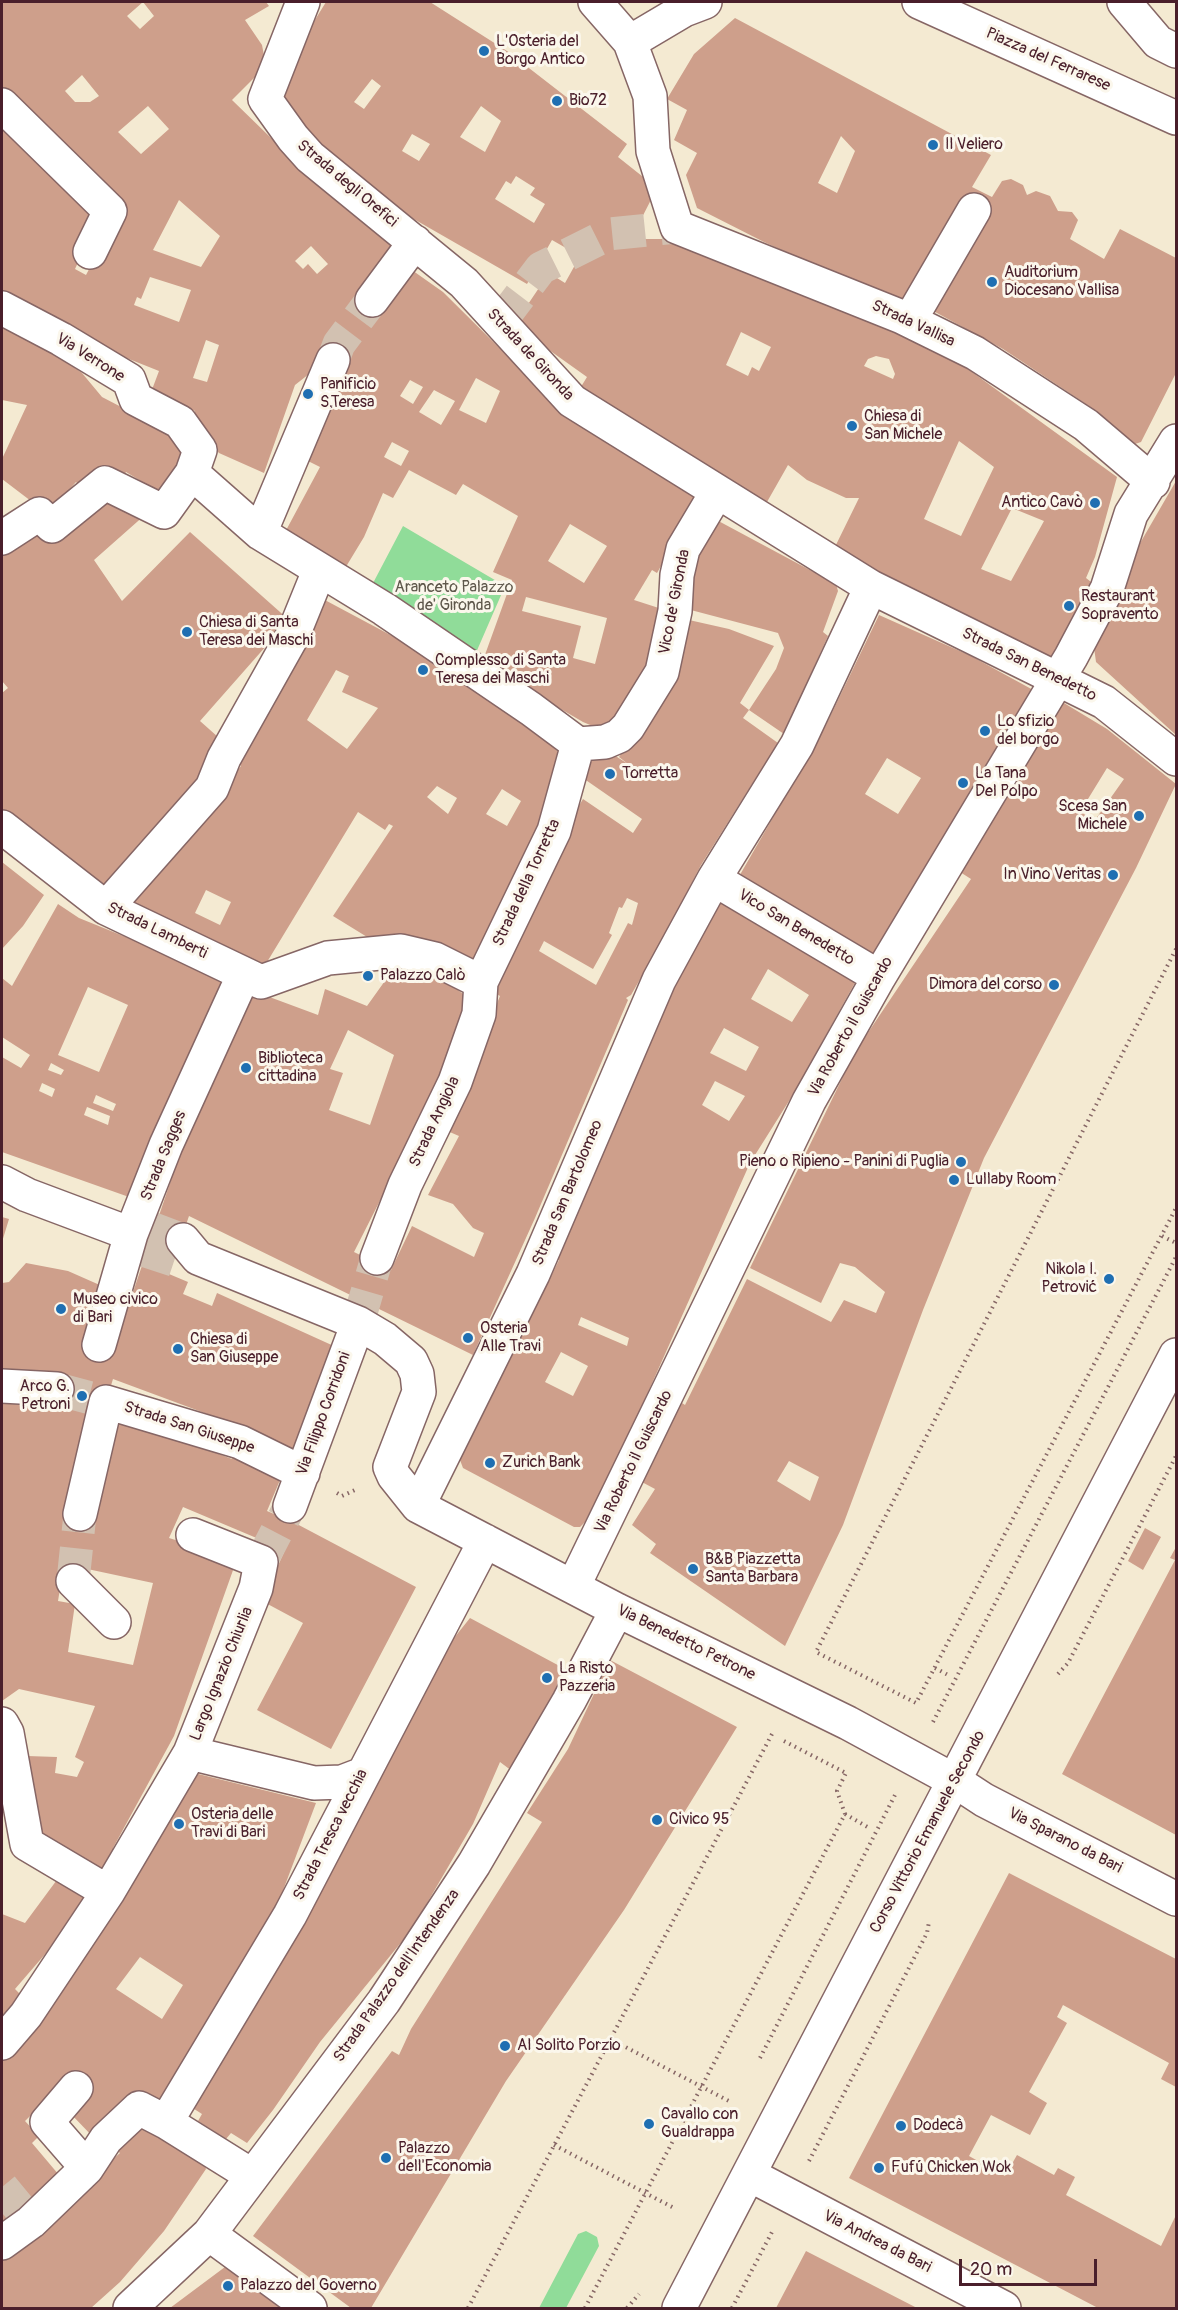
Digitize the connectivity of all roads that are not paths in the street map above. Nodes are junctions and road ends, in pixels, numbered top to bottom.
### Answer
1 (595, 2) edge
2 (919, 2) edge
3 (1124, 2) edge
4 (695, 6) edge
5 (298, 14) edge
6 (630, 42) junction
7 (1176, 51) edge
8 (2, 105) edge
9 (1176, 118) edge
10 (974, 210) dead end
11 (415, 242) junction
12 (90, 252) dead end
13 (372, 300) tunnel mouth
14 (2, 308) edge
15 (910, 320) junction
16 (333, 360) tunnel mouth
17 (1176, 441) edge
18 (192, 473) junction
19 (1153, 482) junction
20 (717, 492) junction
21 (260, 533) junction
22 (2, 538) edge
23 (331, 578) junction
24 (871, 587) junction
25 (1058, 678) junction
26 (578, 744) junction
27 (1176, 759) edge
28 (2, 827) edge
29 (714, 879) junction
30 (106, 908) junction
31 (879, 977) junction
32 (252, 978) junction
33 (481, 982) junction
34 (2, 1182) edge
35 (142, 1237) junction
36 (186, 1253) tunnel mouth
37 (376, 1258) tunnel mouth
38 (358, 1323) junction
39 (99, 1345) dead end
40 (1176, 1355) edge
41 (2, 1386) edge
42 (57, 1389) tunnel mouth
43 (303, 1473) junction
44 (290, 1506) tunnel mouth
45 (418, 1506) junction
46 (80, 1514) tunnel mouth
47 (193, 1535) dead end
48 (484, 1541) junction
49 (73, 1581) dead end
50 (573, 1587) junction
51 (617, 1610) junction
52 (114, 1622) dead end
53 (4, 1728) edge
54 (190, 1753) junction
55 (363, 1774) junction
56 (955, 1780) junction
57 (108, 1892) junction
58 (1176, 1899) edge
59 (2, 2043) edge
60 (76, 2088) dead end
61 (166, 2122) junction
62 (87, 2168) junction
63 (251, 2175) junction
64 (750, 2175) junction
65 (209, 2234) junction
66 (2, 2243) edge
67 (130, 2308) edge
68 (310, 2308) edge
69 (679, 2308) edge
70 (1004, 2308) edge

1 - 6 street
2 - 9 street, Piazza del Ferrarese
3 - 7 street
4 - 6 street
5 - 11 street, Strada degli Orefici
6 - 15 street, Strada Vallisa
8 - 12 street
10 - 15 street
11 - 13 street
11 - 20 street, Strada de Gironda
14 - 18 street, Via Verrone
15 - 19 street, Strada Vallisa
16 - 21 street
17 - 19 street
18 - 21 street
18 - 22 street
19 - 25 street, Via Roberto il Guiscardo
20 - 24 street, Strada San Benedetto
20 - 26 street, Vico de' Gironda
21 - 23 street
23 - 26 street
23 - 30 street
24 - 25 street, Strada San Benedetto
24 - 29 street
25 - 27 street, Strada San Benedetto
25 - 31 street, Via Roberto il Guiscardo
26 - 33 street, Strada della Torretta
28 - 30 street, Strada Lamberti
29 - 31 street, Vico San Benedetto
29 - 45 street, Strada San Bartolomeo
30 - 32 street, Strada Lamberti
31 - 50 street, Via Roberto il Guiscardo
32 - 33 street
32 - 35 street, Strada Sagges
33 - 37 street, Strada Angiola
34 - 35 street
35 - 39 street, Strada Sagges
36 - 38 street
38 - 43 street, Via Filippo Corridoni
38 - 45 street
40 - 56 street, Corso Vittorio Emanuele Secondo
41 - 42 street
43 - 44 street, Via Filippo Corridoni
43 - 46 street, Strada San Giuseppe
45 - 48 street, Via Benedetto Petrone
47 - 54 street, Largo Ignazio Chiurlia
48 - 50 street, Via Benedetto Petrone
48 - 55 street, Strada Tresca vecchia
49 - 52 street
50 - 51 street, Via Benedetto Petrone
51 - 56 street, Via Benedetto Petrone
51 - 63 street, Strada Palazzo dell'Intendenza
53 - 57 street
54 - 55 street, Largo Ignazio Chiurlia
54 - 57 street
55 - 61 street, Strada Tresca vecchia
56 - 58 street, Via Sparano da Bari
56 - 64 street, Corso Vittorio Emanuele Secondo
57 - 59 street
60 - 62 street
61 - 62 street
61 - 63 street
62 - 66 street
63 - 65 street, Strada Palazzo dell'Intendenza
64 - 69 street, Corso Vittorio Emanuele Secondo
64 - 70 street, Via Andrea da Bari
65 - 67 street, Strada Palazzo dell'Intendenza
65 - 68 street

